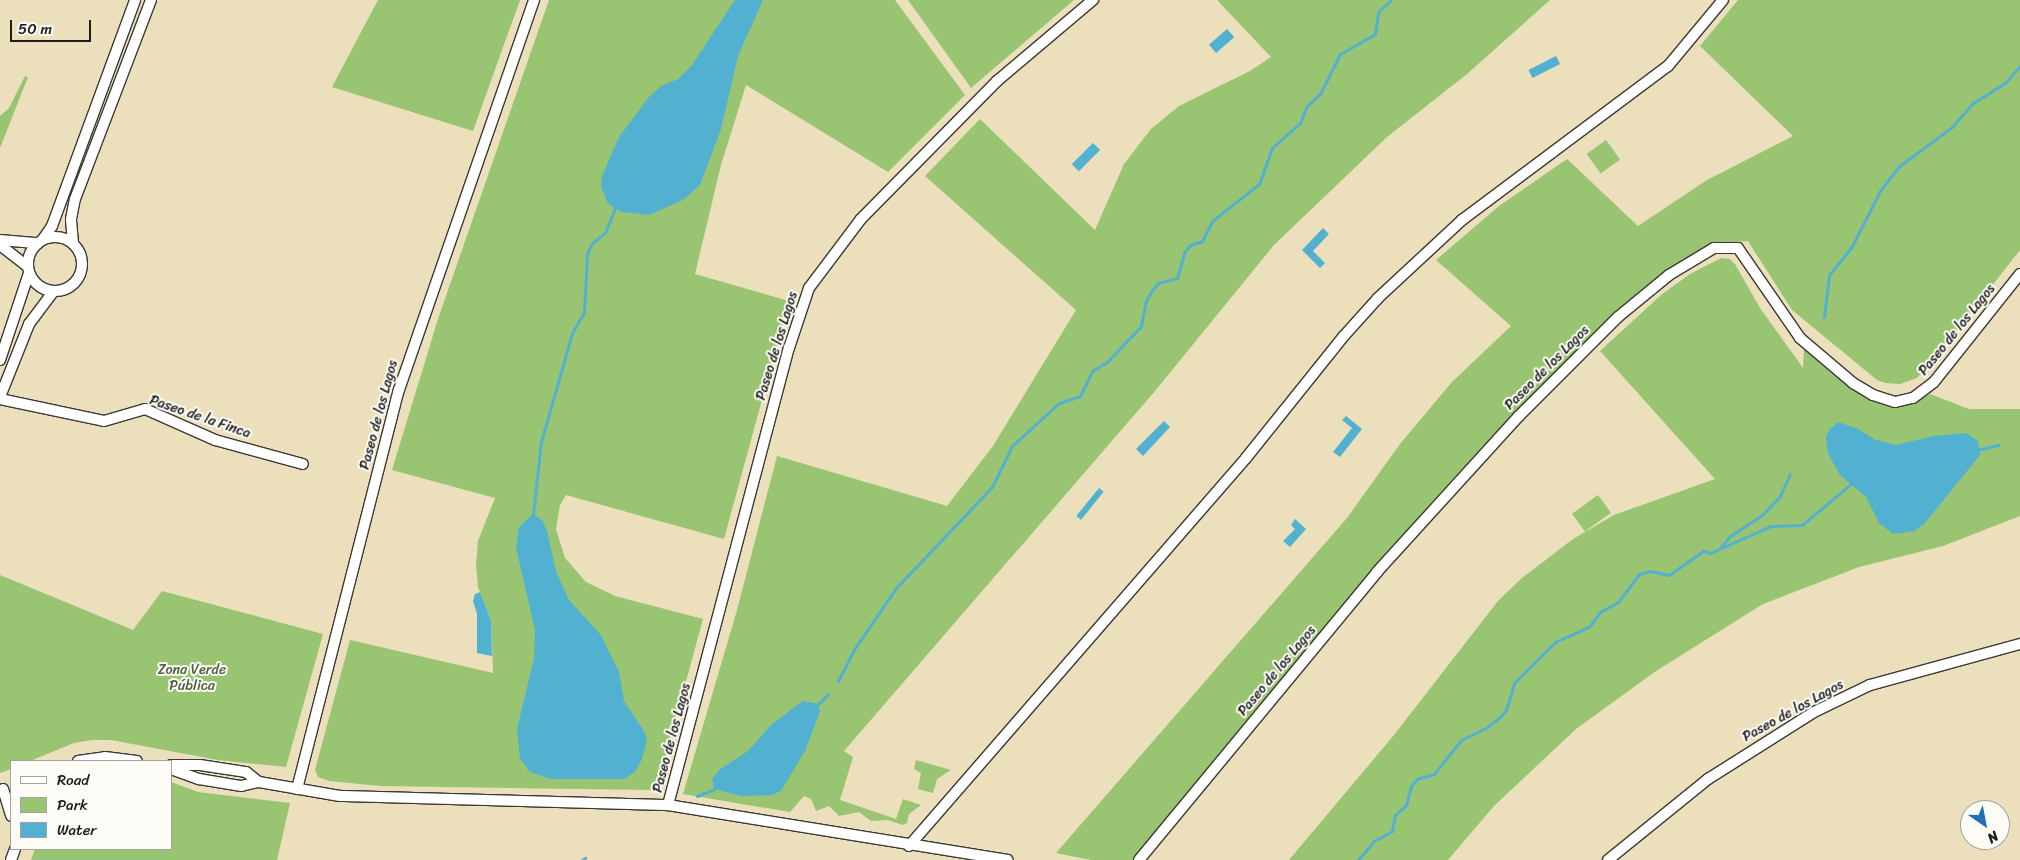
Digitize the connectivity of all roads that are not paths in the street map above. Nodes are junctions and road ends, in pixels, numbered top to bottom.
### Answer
1 (135, 0) edge
2 (151, 0) edge
3 (534, 0) edge
4 (1093, 0) edge
5 (1723, 0) edge
6 (0, 240) edge
7 (40, 241) junction
8 (73, 243) junction
9 (0, 245) edge
10 (28, 269) junction
11 (2020, 274) edge
12 (53, 292) junction
13 (0, 360) edge
14 (0, 398) edge
15 (303, 464) dead end
16 (2020, 644) edge
17 (85, 760) edge
18 (129, 760) edge
19 (172, 767) edge
20 (172, 767) edge
21 (259, 782) junction
22 (7, 789) edge
23 (297, 789) junction
24 (668, 805) junction
25 (10, 809) edge
26 (909, 846) junction
27 (1008, 860) edge
28 (1139, 860) edge
29 (1608, 860) edge

1 - 7 street
2 - 8 street
3 - 23 street, Paseo de los Lagos
4 - 24 street, Paseo de los Lagos
5 - 26 street
6 - 7 street
7 - 8 street
7 - 10 street
8 - 12 street
9 - 10 street
10 - 12 street
10 - 13 street
11 - 28 street, Paseo de los Lagos
12 - 14 street, Paseo de la Finca
14 - 15 street, Paseo de la Finca
16 - 29 street, Paseo de los Lagos
17 - 18 street
19 - 21 street, Paseo de los Lagos
20 - 21 street, Paseo de los Lagos
21 - 23 street, Paseo de los Lagos
22 - 25 street
23 - 24 street, Paseo de los Lagos
24 - 26 street, Paseo de los Lagos
26 - 27 street, Paseo de los Lagos

